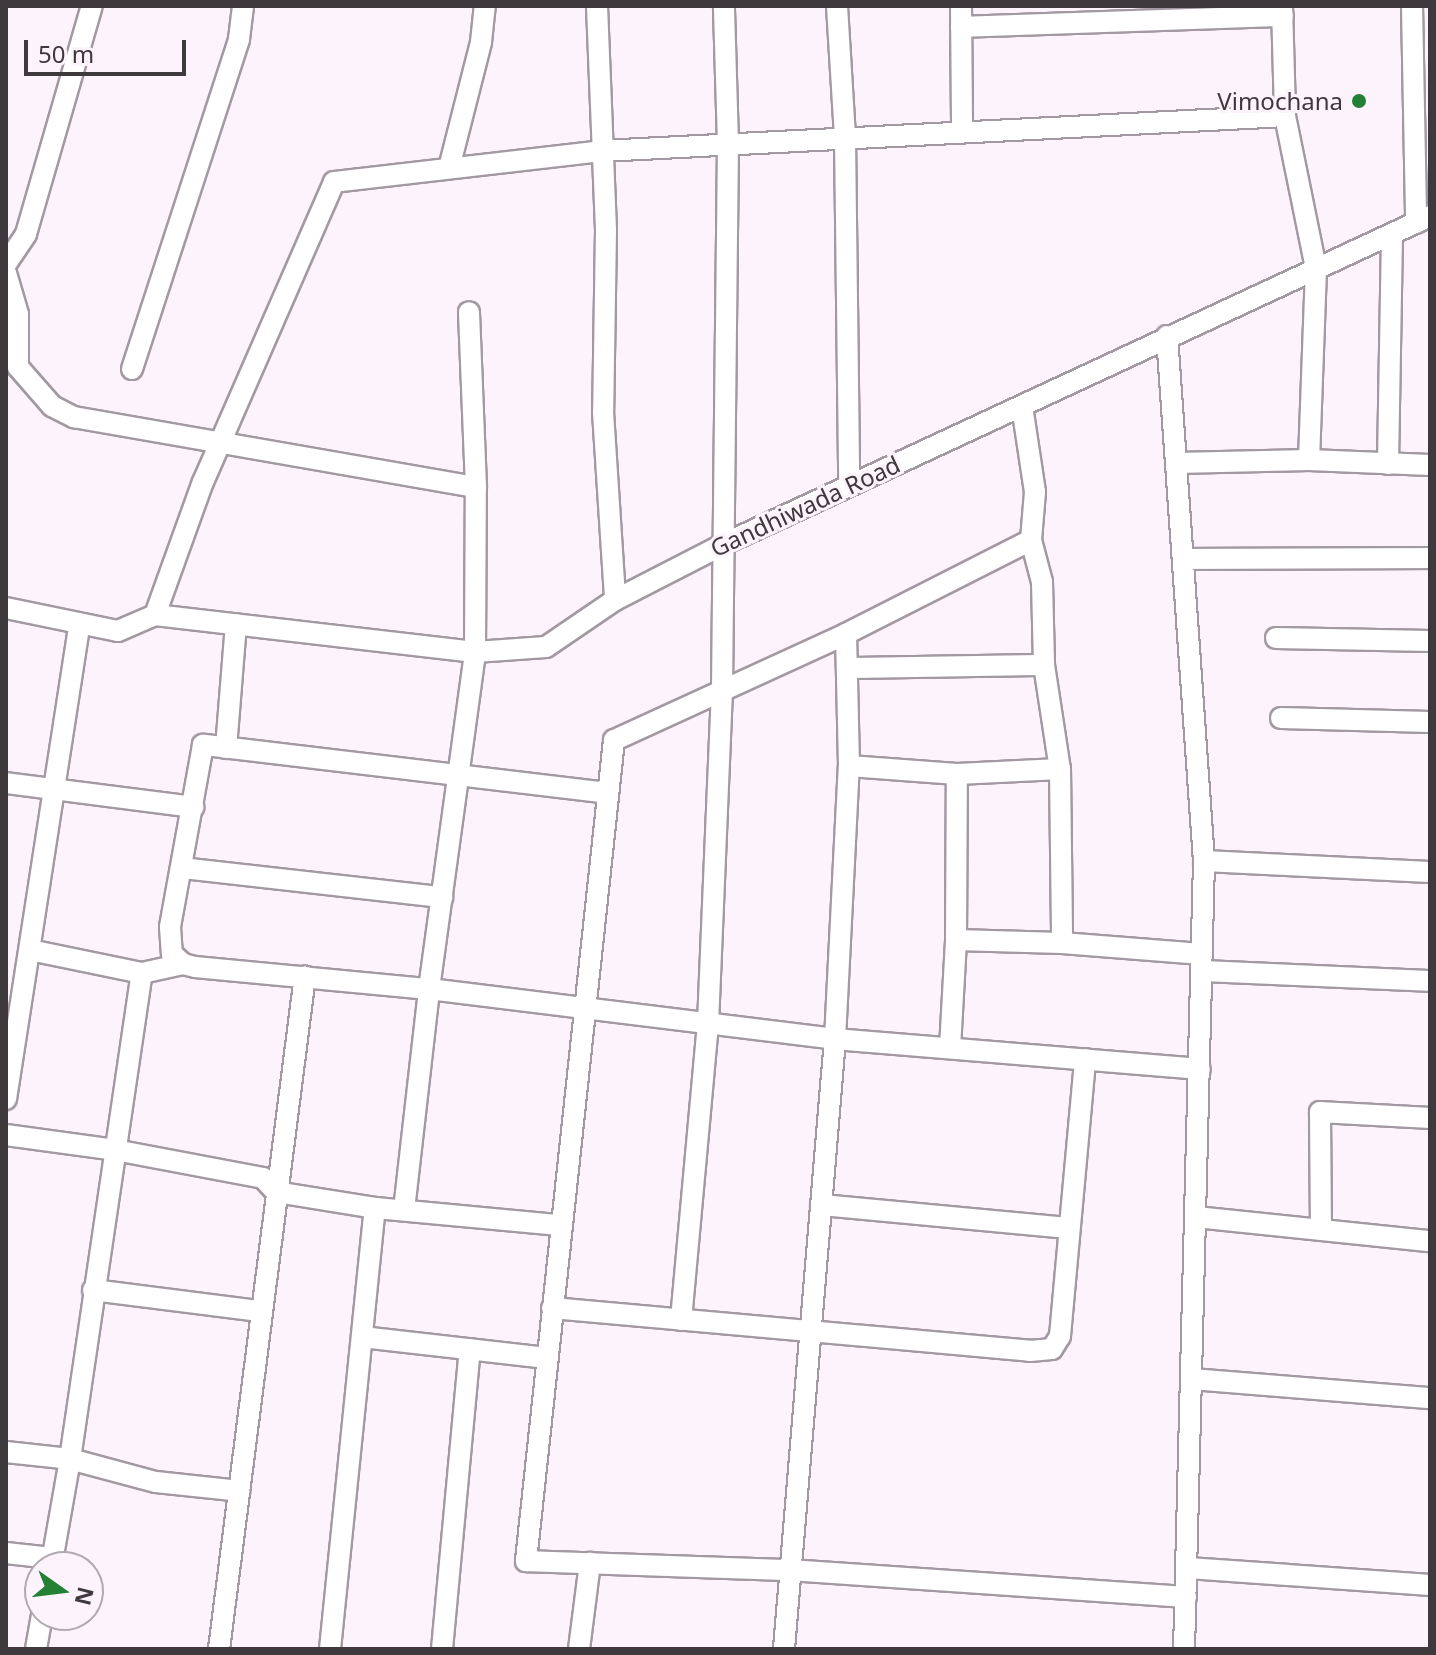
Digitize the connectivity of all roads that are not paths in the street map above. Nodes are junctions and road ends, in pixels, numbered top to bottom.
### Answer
1 (243, 6) edge
2 (485, 6) edge
3 (597, 6) edge
4 (724, 6) edge
5 (837, 6) edge
6 (961, 6) edge
7 (1412, 6) edge
8 (1282, 11) edge
9 (85, 12) edge
10 (961, 27) junction
11 (1422, 69) edge
12 (1285, 116) junction
13 (962, 132) junction
14 (845, 137) junction
15 (728, 144) junction
16 (602, 151) junction
17 (449, 168) junction
18 (1423, 220) edge
19 (1392, 234) junction
20 (6, 264) edge
21 (1316, 269) junction
22 (6, 273) edge
23 (469, 312) dead end
24 (1167, 336) junction
25 (132, 369) dead end
26 (1022, 406) junction
27 (221, 442) junction
28 (1309, 460) junction
29 (1176, 463) junction
30 (1388, 464) junction
31 (1430, 465) edge
32 (849, 483) junction
33 (476, 487) junction
34 (1031, 540) junction
35 (722, 545) junction
36 (1430, 558) edge
37 (1183, 559) junction
38 (615, 600) junction
39 (6, 608) edge
40 (155, 615) junction
41 (236, 624) junction
42 (79, 625) junction
43 (846, 634) junction
44 (1276, 638) dead end
45 (1430, 641) edge
46 (475, 652) junction
47 (1044, 665) junction
48 (847, 668) junction
49 (722, 689) junction
50 (1281, 718) dead end
51 (1430, 722) edge
52 (226, 748) junction
53 (849, 766) junction
54 (1060, 769) junction
55 (957, 774) junction
56 (458, 777) junction
57 (6, 783) edge
58 (54, 789) junction
59 (608, 793) junction
60 (193, 807) junction
61 (1204, 861) junction
62 (182, 868) junction
63 (1430, 872) edge
64 (442, 897) junction
65 (956, 940) junction
66 (1062, 943) junction
67 (30, 950) junction
68 (1202, 963) junction
69 (183, 964) junction
70 (142, 973) junction
71 (305, 976) junction
72 (1430, 981) edge
73 (429, 989) junction
74 (14, 998) edge
75 (585, 1009) junction
76 (708, 1024) junction
77 (835, 1039) junction
78 (950, 1048) junction
79 (1085, 1059) junction
80 (1200, 1069) junction
81 (6, 1099) edge
82 (1430, 1118) edge
83 (6, 1135) edge
84 (115, 1150) junction
85 (276, 1192) junction
86 (821, 1205) junction
87 (375, 1208) junction
88 (404, 1210) junction
89 (1196, 1217) junction
90 (560, 1225) junction
91 (1069, 1228) junction
92 (1321, 1230) junction
93 (1430, 1241) edge
94 (93, 1290) junction
95 (552, 1308) junction
96 (260, 1311) junction
97 (681, 1320) junction
98 (810, 1332) junction
99 (362, 1337) junction
100 (470, 1349) junction
101 (547, 1358) junction
102 (1192, 1379) junction
103 (1430, 1398) edge
104 (6, 1452) edge
105 (70, 1459) junction
106 (240, 1491) junction
107 (54, 1551) edge
108 (590, 1563) junction
109 (1188, 1568) junction
110 (789, 1570) junction
111 (1430, 1585) edge
112 (1186, 1597) junction
113 (219, 1649) edge
114 (330, 1649) edge
115 (442, 1649) edge
116 (579, 1649) edge
117 (784, 1649) edge
118 (1184, 1649) edge

1 - 25 street
2 - 17 street
3 - 16 street
4 - 15 street
5 - 14 street
6 - 10 street
7 - 11 street
8 - 10 street
8 - 12 street
9 - 20 street
10 - 13 street
11 - 18 street
12 - 13 street
12 - 21 street
13 - 14 street
14 - 15 street
14 - 32 street
15 - 16 street
15 - 35 street
16 - 17 street
16 - 38 street
17 - 27 street
18 - 19 street, Gandhiwada Road
19 - 21 street, Gandhiwada Road
19 - 30 street
21 - 24 street, Gandhiwada Road
21 - 28 street
22 - 27 street
23 - 33 street
24 - 26 street, Gandhiwada Road
24 - 29 street
26 - 32 street, Gandhiwada Road
26 - 34 street
27 - 33 street
27 - 40 street
28 - 29 street
28 - 30 street
29 - 37 street
30 - 31 street
32 - 35 street, Gandhiwada Road
33 - 46 street
34 - 43 street
34 - 47 street
35 - 38 street, Gandhiwada Road
35 - 49 street
36 - 37 street
37 - 61 street
38 - 46 street, Gandhiwada Road
39 - 42 street
40 - 41 street, Gandhiwada Road
40 - 42 street
41 - 46 street, Gandhiwada Road
41 - 52 street
42 - 58 street
43 - 48 street
43 - 49 street
44 - 45 street
46 - 56 street
47 - 48 street
47 - 54 street
48 - 53 street
49 - 59 street
49 - 76 street
50 - 51 street
52 - 56 street
52 - 60 street
53 - 55 street
53 - 77 street
54 - 55 street
54 - 66 street
55 - 65 street
56 - 59 street
56 - 64 street
57 - 58 street
58 - 60 street
58 - 67 street
59 - 75 street
60 - 62 street
61 - 63 street
61 - 68 street
62 - 64 street
62 - 69 street
64 - 73 street
65 - 66 street
65 - 78 street
66 - 68 street
67 - 70 street
67 - 74 street
68 - 72 street
68 - 80 street
69 - 70 street
69 - 71 street
70 - 84 street
71 - 73 street
71 - 85 street
73 - 75 street
73 - 88 street
74 - 81 street
75 - 76 street
75 - 90 street
76 - 77 street
76 - 97 street
77 - 78 street
77 - 86 street
78 - 79 street
79 - 80 street
79 - 91 street
80 - 89 street
82 - 92 street
83 - 84 street
84 - 85 street
84 - 94 street
85 - 87 street
85 - 96 street
86 - 91 street
86 - 98 street
87 - 88 street
87 - 99 street
88 - 90 street
89 - 92 street
89 - 102 street
90 - 95 street
91 - 98 street
92 - 93 street
94 - 96 street
94 - 105 street
95 - 97 street
95 - 101 street
96 - 106 street
97 - 98 street
98 - 110 street
99 - 100 street
99 - 114 street
100 - 101 street
100 - 115 street
101 - 108 street
102 - 103 street
102 - 109 street
104 - 105 street
105 - 106 street
105 - 107 street
106 - 113 street
108 - 110 street
108 - 116 street
109 - 111 street
109 - 112 street
110 - 112 street
110 - 117 street
112 - 118 street

